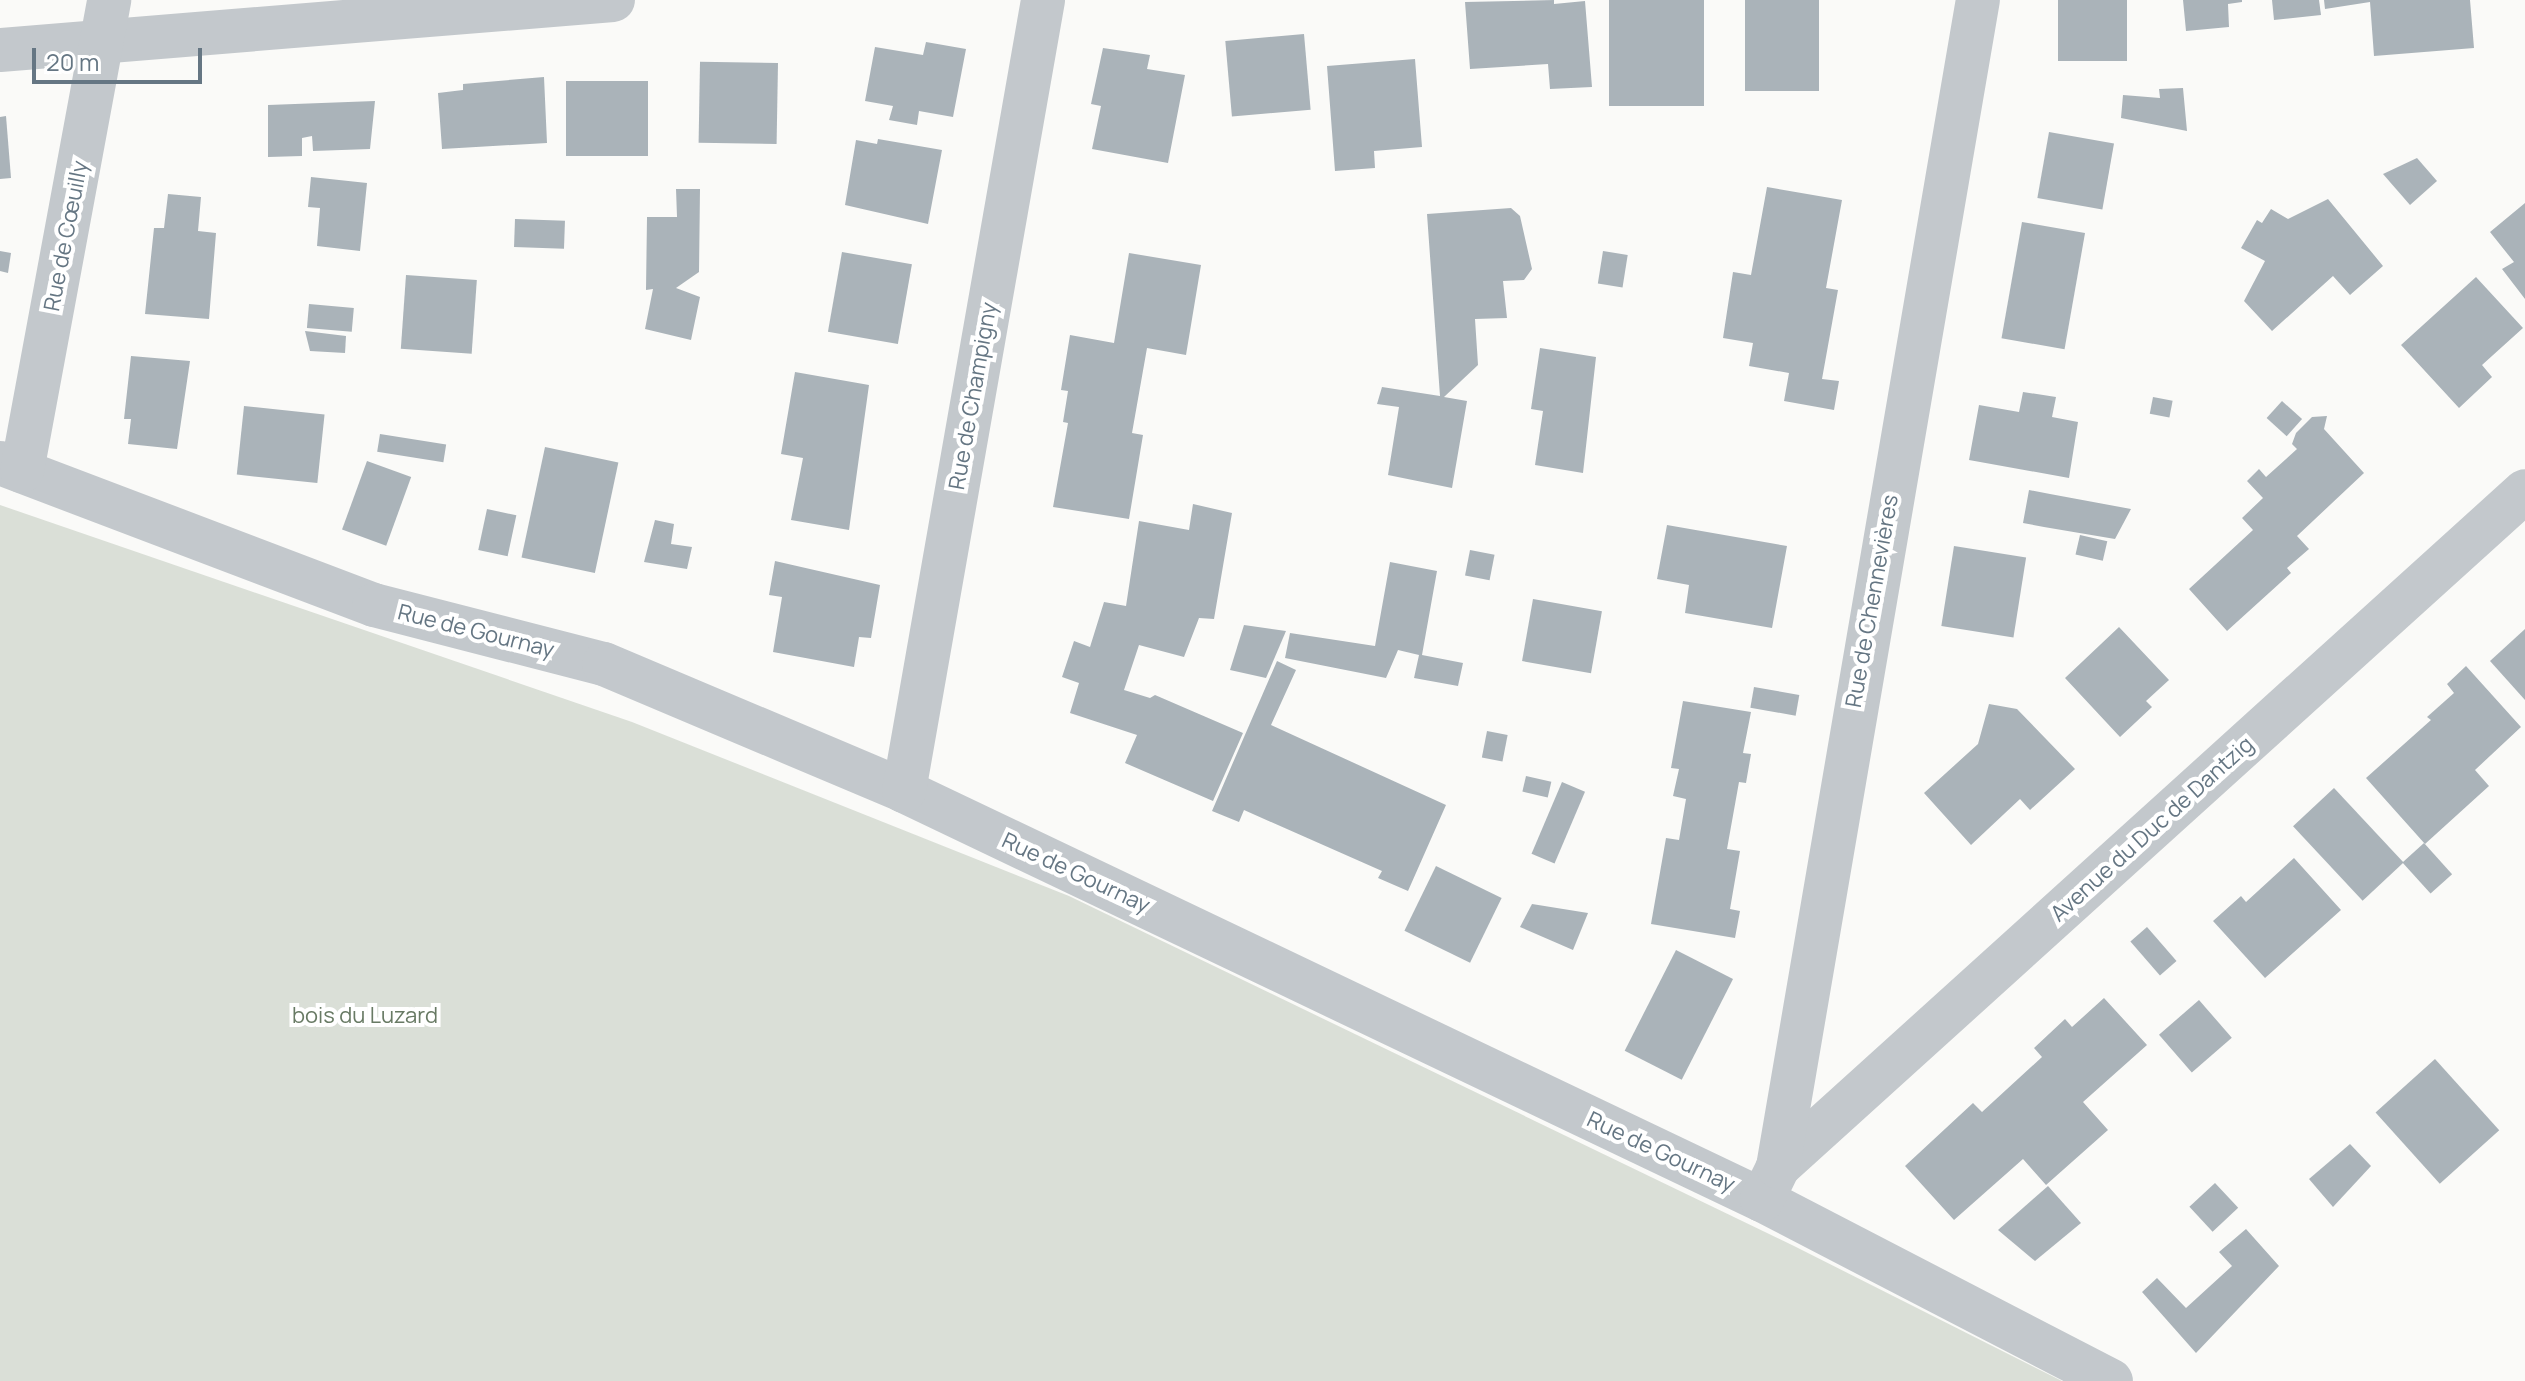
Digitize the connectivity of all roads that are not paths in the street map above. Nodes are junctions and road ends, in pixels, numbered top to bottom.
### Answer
1 (613, 0) edge
2 (1043, 0) edge
3 (1978, 0) edge
4 (106, 21) edge
5 (0, 50) edge
6 (11, 467) edge
7 (2525, 491) edge
8 (904, 791) junction
9 (1770, 1184) junction
10 (2111, 1381) edge

1 - 4 street
2 - 8 street, Rue de Champigny
3 - 9 street, Rue de Chennevières
4 - 5 street
4 - 6 street, Rue de Cœuilly
6 - 8 street, Rue de Gournay
7 - 9 street, Avenue du Duc de Dantzig
8 - 9 street, Rue de Gournay
9 - 10 street, Rue de Gournay

